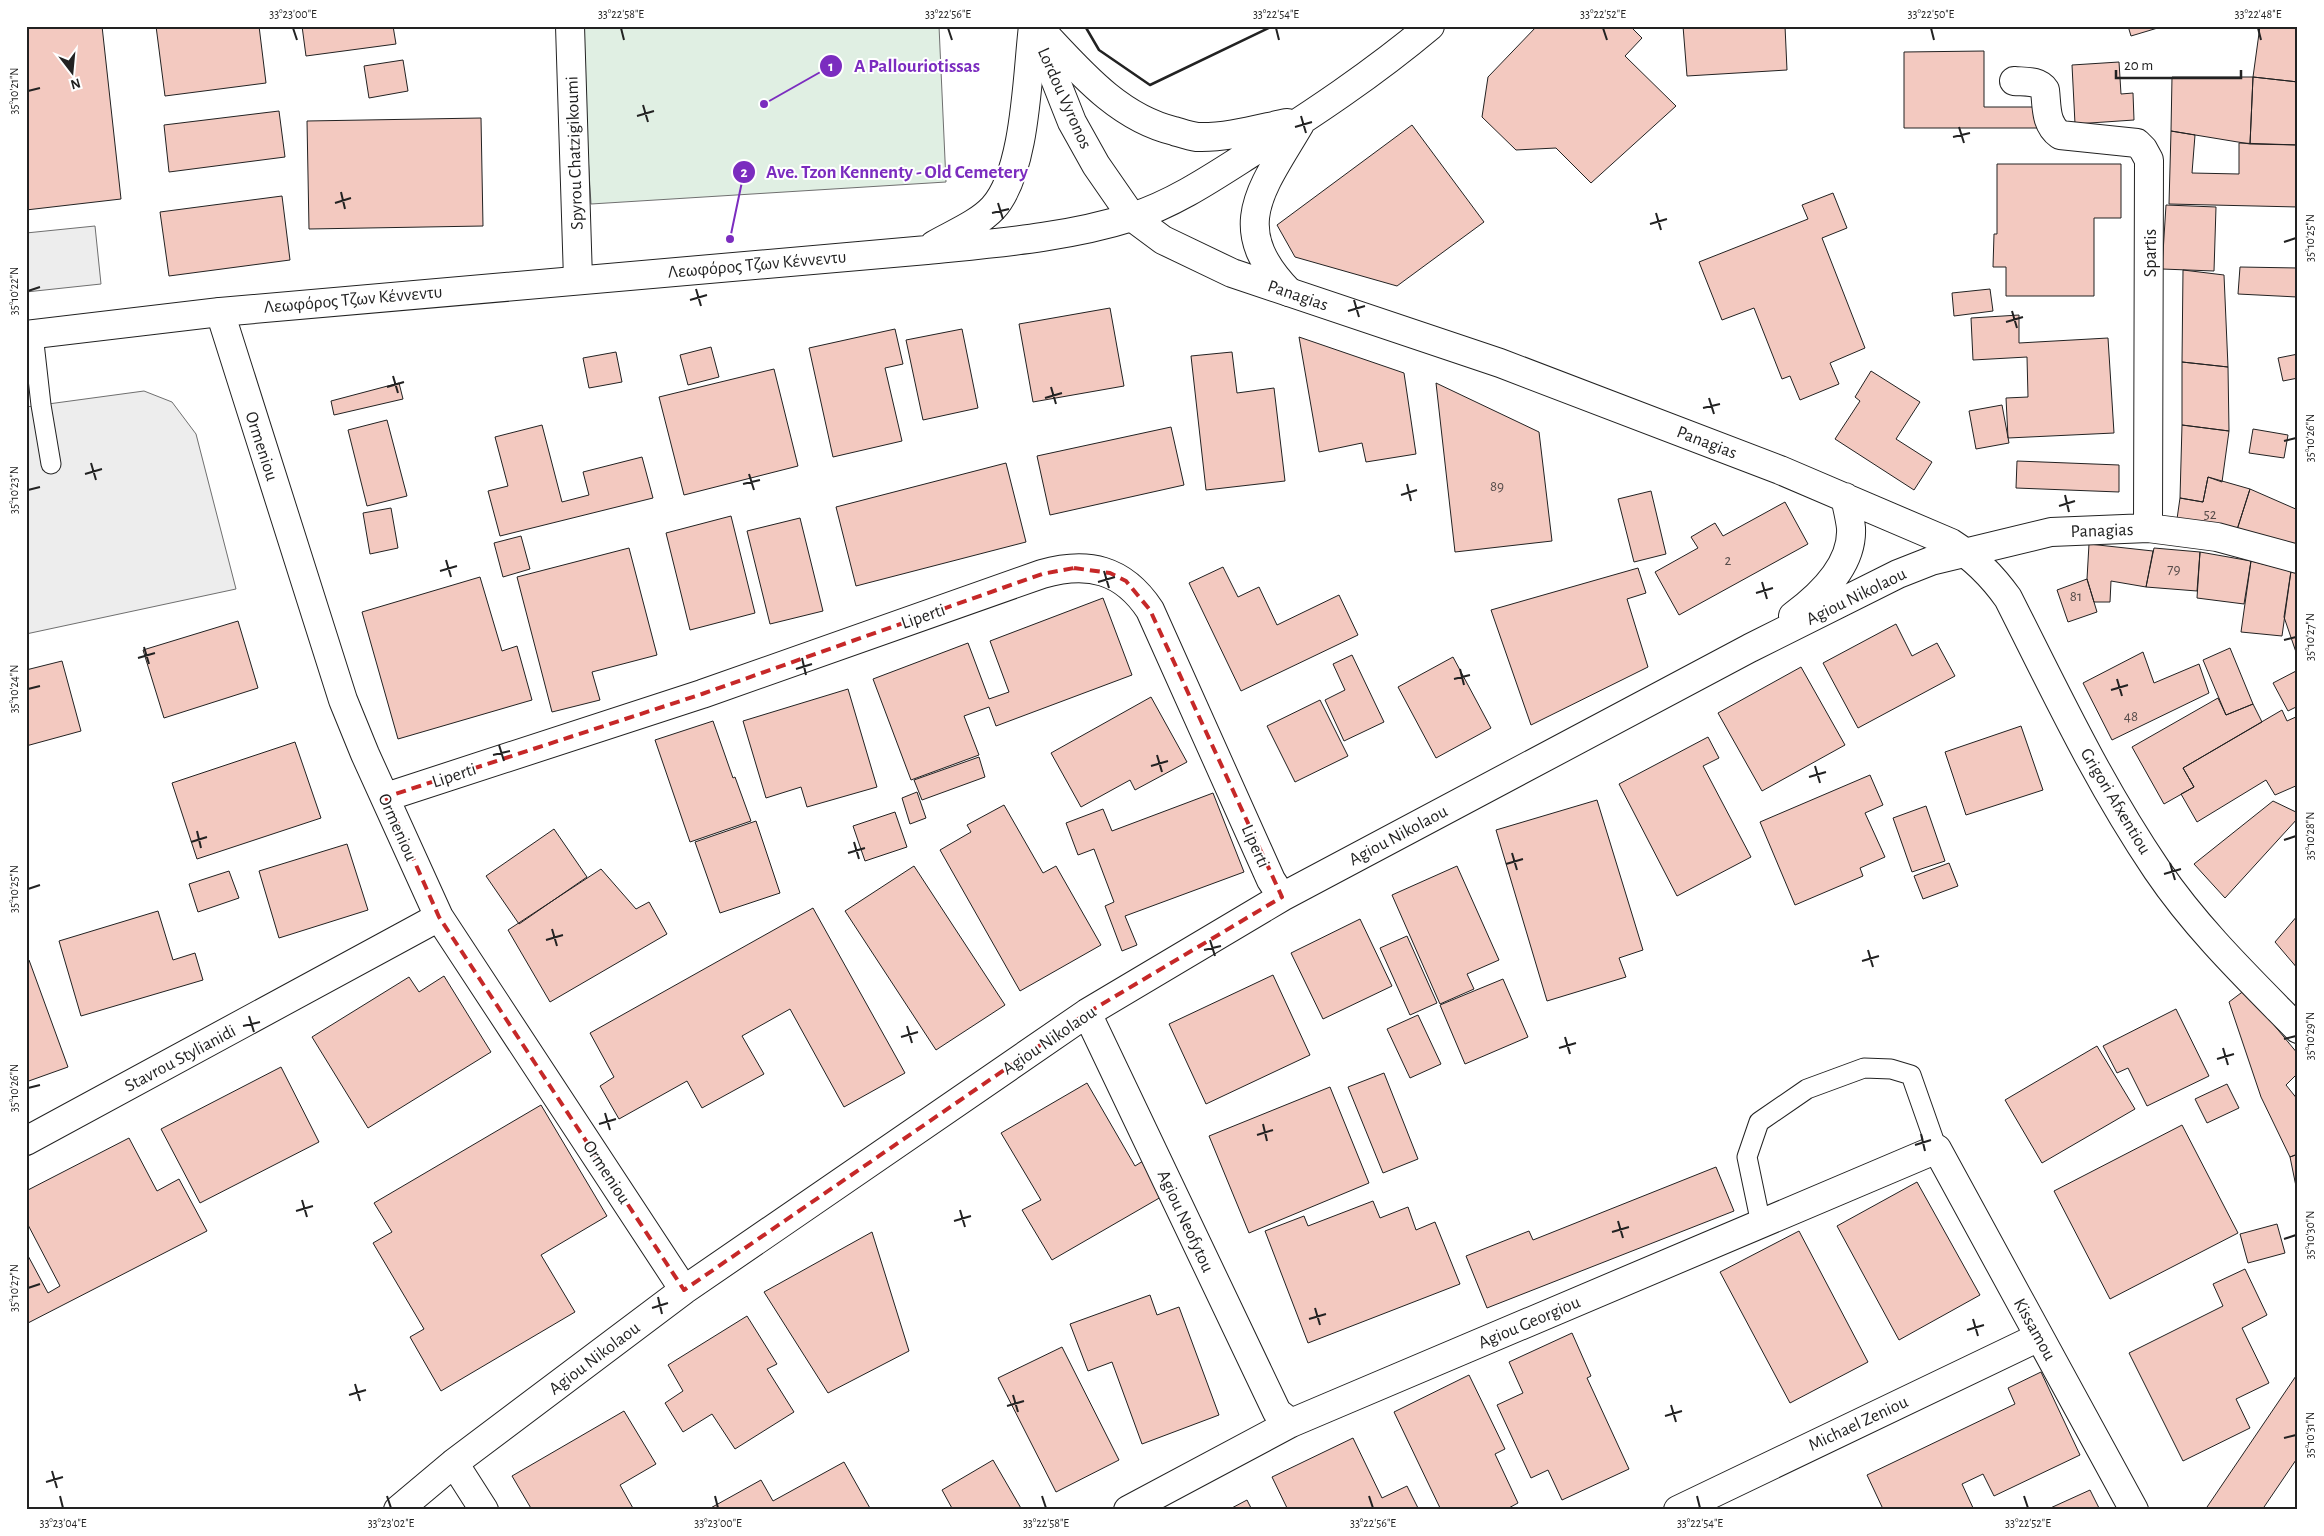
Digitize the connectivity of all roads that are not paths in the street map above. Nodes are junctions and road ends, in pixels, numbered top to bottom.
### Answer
1 (570, 26) edge
2 (1034, 26) edge
3 (1430, 26) edge
4 (2014, 81) dead end
5 (1302, 121) junction
6 (1132, 217) junction
7 (927, 250) junction
8 (578, 279) junction
9 (1289, 292) junction
10 (220, 312) junction
11 (30, 334) edge
12 (51, 464) dead end
13 (1845, 498) junction
14 (2148, 528) junction
15 (1966, 553) junction
16 (2298, 559) edge
17 (1750, 648) junction
18 (386, 797) junction
19 (1282, 897) junction
20 (439, 917) junction
21 (1087, 1013) junction
22 (2298, 1029) edge
23 (26, 1141) edge
24 (1937, 1149) junction
25 (1760, 1224) junction
26 (684, 1290) junction
27 (2039, 1337) junction
28 (1291, 1423) junction
29 (454, 1463) junction
30 (398, 1510) edge
31 (484, 1510) edge
32 (1128, 1510) edge
33 (1678, 1510) edge
34 (2134, 1510) edge

1 - 8 street, Spyrou Chatzigikoumi
2 - 5 street
2 - 6 street, Lordou Vyronos
2 - 7 street
3 - 5 street, Λεωφόρος Τζων Κέννεντυ
4 - 14 street, Spartis
5 - 6 street, Λεωφόρος Τζων Κέννεντυ
5 - 9 street
6 - 7 street, Λεωφόρος Τζων Κέννεντυ
6 - 9 street, Panagias
7 - 8 street, Λεωφόρος Τζων Κέννεντυ
8 - 10 street, Λεωφόρος Τζων Κέννεντυ
9 - 13 street, Panagias
10 - 11 street, Λεωφόρος Τζων Κέννεντυ
10 - 18 street, Ormeniou
11 - 12 lane
13 - 15 street, Panagias
13 - 17 street, Agiou Nikolaou
14 - 15 street, Panagias
14 - 16 street, Panagias
15 - 17 street, Agiou Nikolaou
15 - 22 street, Grigori Afxentiou
17 - 19 street, Agiou Nikolaou
18 - 19 street, Liperti
18 - 20 street, Ormeniou
19 - 21 street, Agiou Nikolaou
20 - 23 street, Stavrou Stylianidi
20 - 26 street, Ormeniou
21 - 26 street, Agiou Nikolaou
21 - 28 street, Agiou Neofytou
24 - 25 street, Agiou Georgiou
24 - 25 lane
24 - 27 street, Kissamou
25 - 28 street, Agiou Georgiou
26 - 29 street, Agiou Nikolaou
27 - 33 street, Michael Zeniou
27 - 34 street, Kissamou
28 - 32 street, Agiou Georgiou
29 - 30 street, Agiou Nikolaou
29 - 31 street

